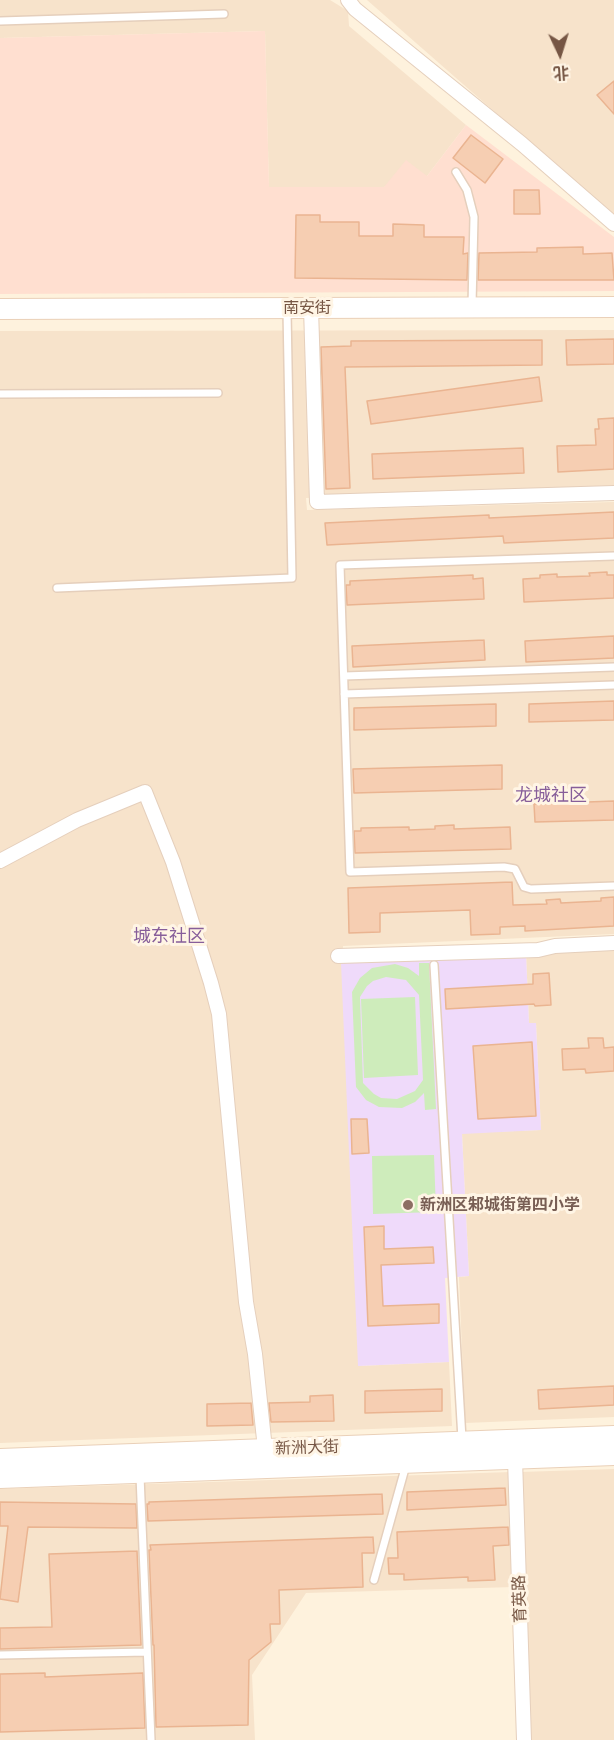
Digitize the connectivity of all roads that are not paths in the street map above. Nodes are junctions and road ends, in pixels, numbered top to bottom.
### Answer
1 (348, 0) edge
2 (224, 14) dead end
3 (0, 21) edge
4 (456, 172) dead end
5 (614, 224) edge
6 (614, 307) edge
7 (287, 308) junction
8 (311, 308) junction
9 (472, 308) junction
10 (0, 309) edge
11 (218, 393) dead end
12 (0, 394) edge
13 (614, 493) edge
14 (614, 556) edge
15 (57, 588) dead end
16 (614, 667) edge
17 (344, 676) junction
18 (614, 685) edge
19 (344, 694) junction
20 (0, 861) edge
21 (614, 886) edge
22 (614, 943) edge
23 (338, 956) dead end
24 (434, 965) dead end
25 (614, 1436) edge
26 (462, 1442) junction
27 (265, 1449) junction
28 (614, 1455) edge
29 (0, 1459) edge
30 (515, 1459) junction
31 (407, 1463) junction
32 (140, 1473) junction
33 (0, 1478) edge
34 (374, 1580) dead end
35 (147, 1652) junction
36 (0, 1655) edge
37 (151, 1740) edge
38 (524, 1740) edge

1 - 5 street
2 - 3 lane
4 - 9 lane
6 - 9 main road, 南安街
7 - 8 main road, 南安街
7 - 10 main road, 南安街
7 - 15 lane
8 - 9 main road, 南安街
8 - 13 street
11 - 12 lane
14 - 17 lane
16 - 17 lane
17 - 19 lane
18 - 19 lane
19 - 21 lane
20 - 27 street
22 - 23 street
24 - 26 lane
25 - 26 main road, 新洲大街
26 - 27 main road, 新洲大街
27 - 29 main road, 新洲大街
28 - 30 main road, 新洲大街
30 - 31 main road, 新洲大街
30 - 38 street, 育英路
31 - 32 main road, 新洲大街
31 - 34 lane
32 - 33 main road, 新洲大街
32 - 35 lane
35 - 36 lane
35 - 37 lane

